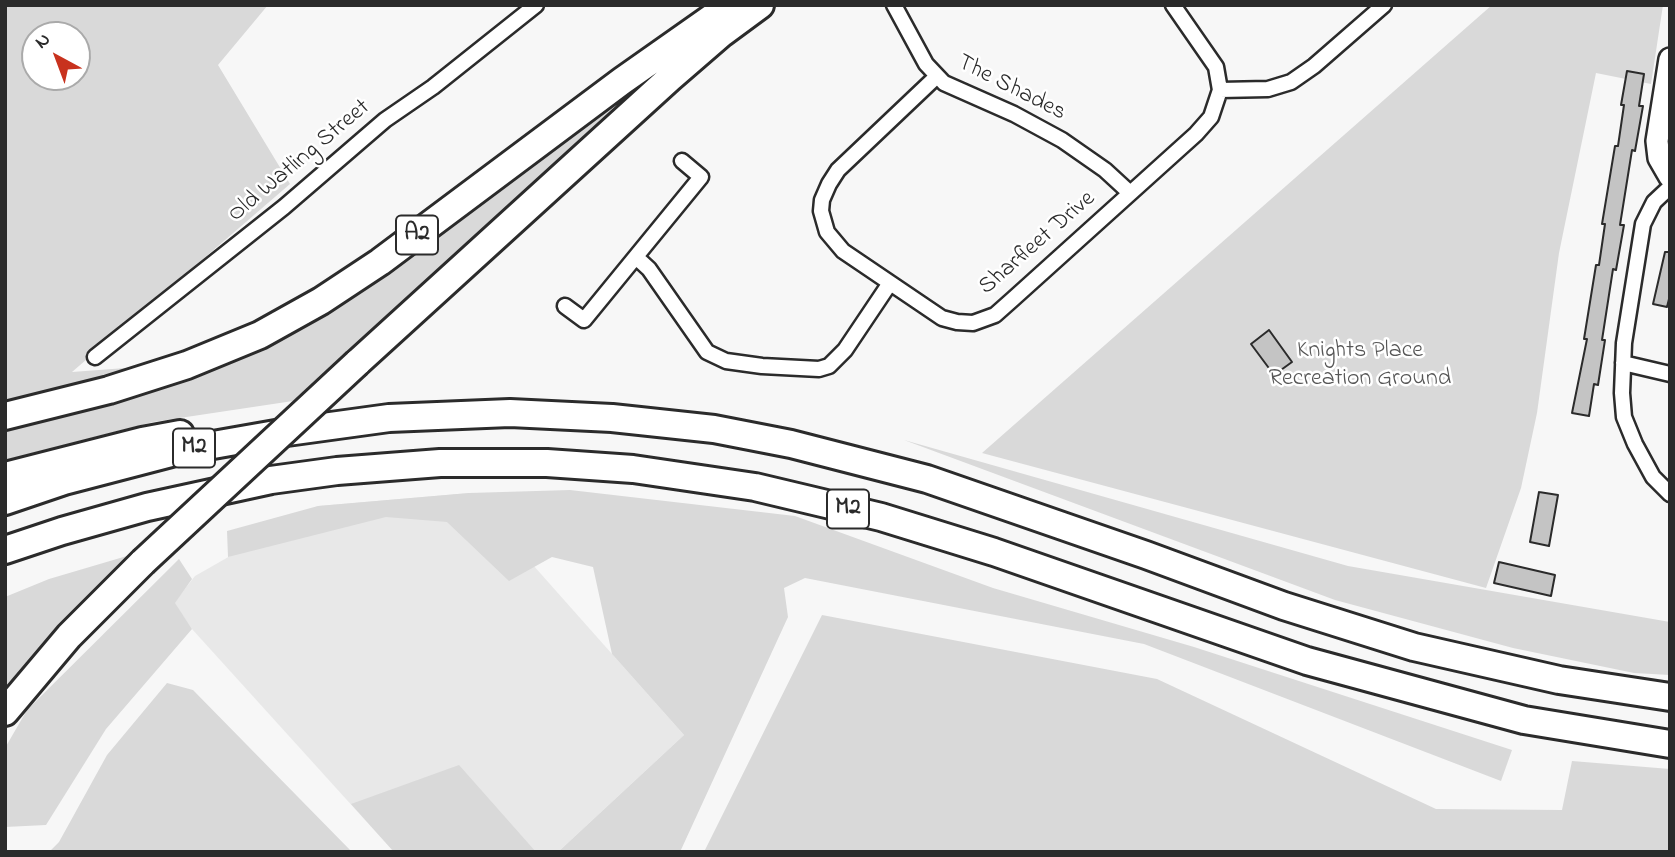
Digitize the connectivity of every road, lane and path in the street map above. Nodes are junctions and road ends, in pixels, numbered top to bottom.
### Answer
1 (536, 5) edge
2 (730, 5) edge
3 (760, 5) edge
4 (894, 5) edge
5 (1173, 5) edge
6 (1384, 5) edge
7 (1670, 59) edge
8 (936, 77) junction
9 (1220, 90) junction
10 (682, 161) dead end
11 (1670, 177) edge
12 (1670, 187) edge
13 (1130, 193) junction
14 (636, 257) junction
15 (890, 283) junction
16 (565, 306) dead end
17 (95, 357) dead end
18 (1623, 363) junction
19 (1670, 374) edge
20 (5, 416) edge
21 (388, 418) junction
22 (5, 476) edge
23 (1670, 494) edge
24 (5, 501) edge
25 (5, 550) edge
26 (1670, 697) edge
27 (5, 712) edge
28 (1670, 744) edge

1 - 17 street, Old Watling Street
2 - 20 highway, A2
3 - 27 highway, A2, bridge
4 - 8 street, The Shades
5 - 9 street
6 - 9 street
7 - 11 street
8 - 13 street, The Shades
8 - 15 street, Sharfleet Drive
9 - 13 street, Sharfleet Drive
10 - 14 street
12 - 18 street
13 - 15 street, Sharfleet Drive
14 - 15 street
14 - 16 street
18 - 19 street
18 - 23 street
21 - 22 highway, M2
21 - 24 highway, M2
21 - 26 highway, M2
25 - 28 highway, M2

